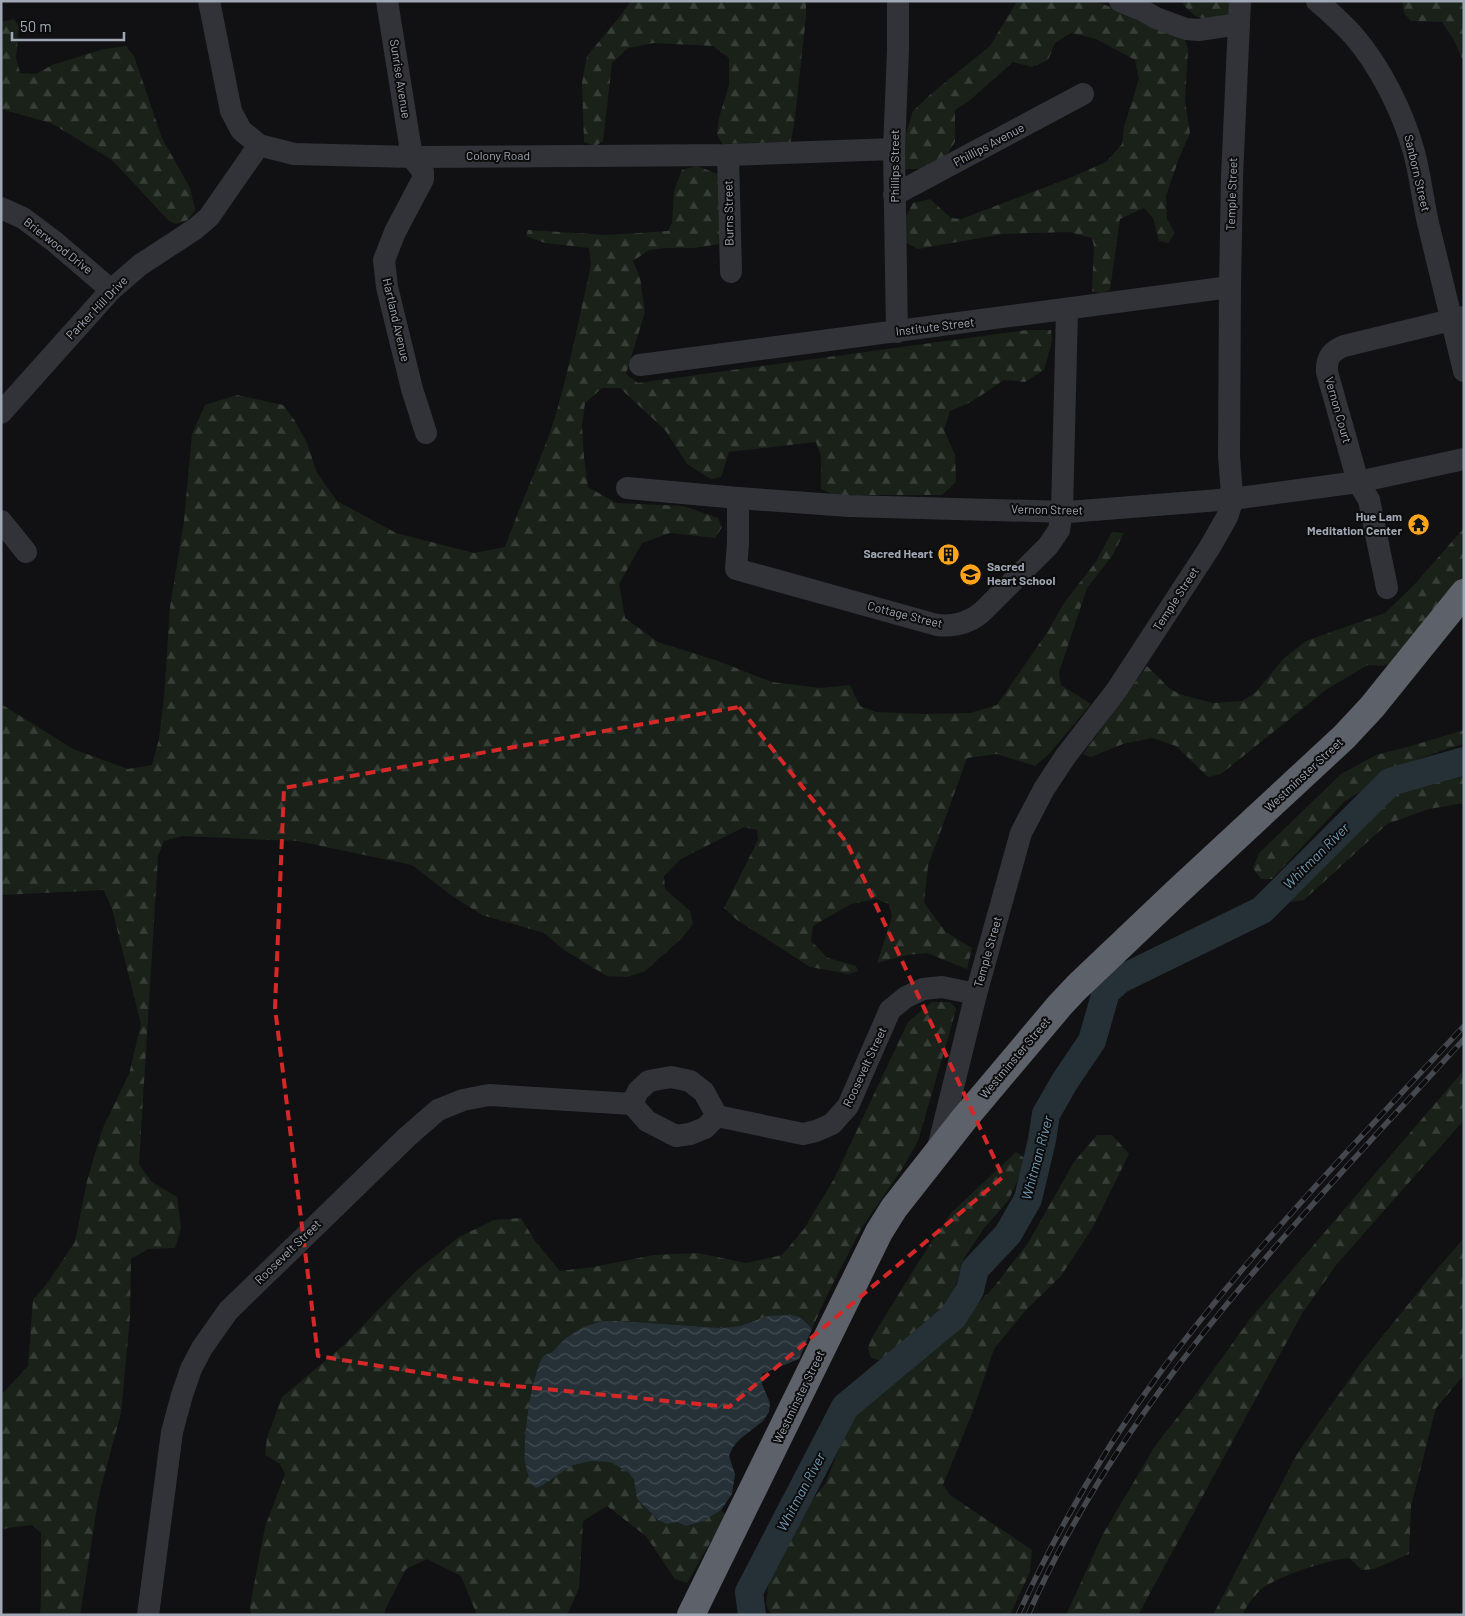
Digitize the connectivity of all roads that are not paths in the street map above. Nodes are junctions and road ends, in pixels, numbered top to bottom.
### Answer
1 (209, 1) edge
2 (387, 1) edge
3 (898, 1) edge
4 (1120, 1) edge
5 (1240, 1) edge
6 (1317, 1) edge
7 (1239, 24) junction
8 (1084, 94) dead end
9 (259, 145) junction
10 (894, 149) junction
11 (728, 155) junction
12 (412, 157) junction
13 (894, 195) junction
14 (1, 208) edge
15 (731, 272) dead end
16 (1230, 287) junction
17 (111, 290) junction
18 (1066, 310) junction
19 (1458, 318) edge
20 (897, 332) junction
21 (640, 365) dead end
22 (1464, 371) edge
23 (1, 413) edge
24 (426, 433) dead end
25 (1464, 459) edge
26 (1358, 482) junction
27 (627, 488) dead end
28 (738, 498) junction
29 (1232, 499) junction
30 (1062, 512) junction
31 (1, 521) edge
32 (26, 552) dead end
33 (1387, 588) dead end
34 (1464, 592) edge
35 (976, 994) junction
36 (632, 1104) junction
37 (717, 1116) junction
38 (937, 1154) junction
39 (148, 1615) edge
40 (691, 1615) edge

1 - 9 street, Colony Road
2 - 12 street, Sunrise Avenue
3 - 10 street, Phillips Street
4 - 7 street
5 - 7 street, Temple Street
6 - 19 street, Sanborn Street
7 - 16 street, Temple Street
8 - 13 street, Phillips Avenue
9 - 12 street, Colony Road
9 - 17 street, Parker Hill Drive
10 - 11 street, Colony Road
10 - 13 street, Phillips Street
11 - 12 street, Colony Road
11 - 15 street, Burns Street
12 - 24 street, Hartland Avenue
13 - 20 street, Phillips Street
14 - 17 street, Brierwood Drive
16 - 18 street, Institute Street
16 - 29 street, Temple Street
17 - 23 street, Parker Hill Drive
18 - 20 street, Institute Street
18 - 30 street, Cottage Street
19 - 22 street, Sanborn Street
19 - 26 street, Vernon Court
20 - 21 street, Institute Street
25 - 26 street, Vernon Street
26 - 29 street, Vernon Street
26 - 33 street, Vernon Court
27 - 28 street, Vernon Street
28 - 30 street, Vernon Street
28 - 30 street, Cottage Street
29 - 30 street, Vernon Street
29 - 35 street, Temple Street
31 - 32 street
34 - 38 highway, Westminster Street
35 - 37 street, Roosevelt Street
35 - 38 street, Temple Street
36 - 37 street
36 - 37 street
36 - 39 street, Roosevelt Street
38 - 40 highway, Westminster Street

